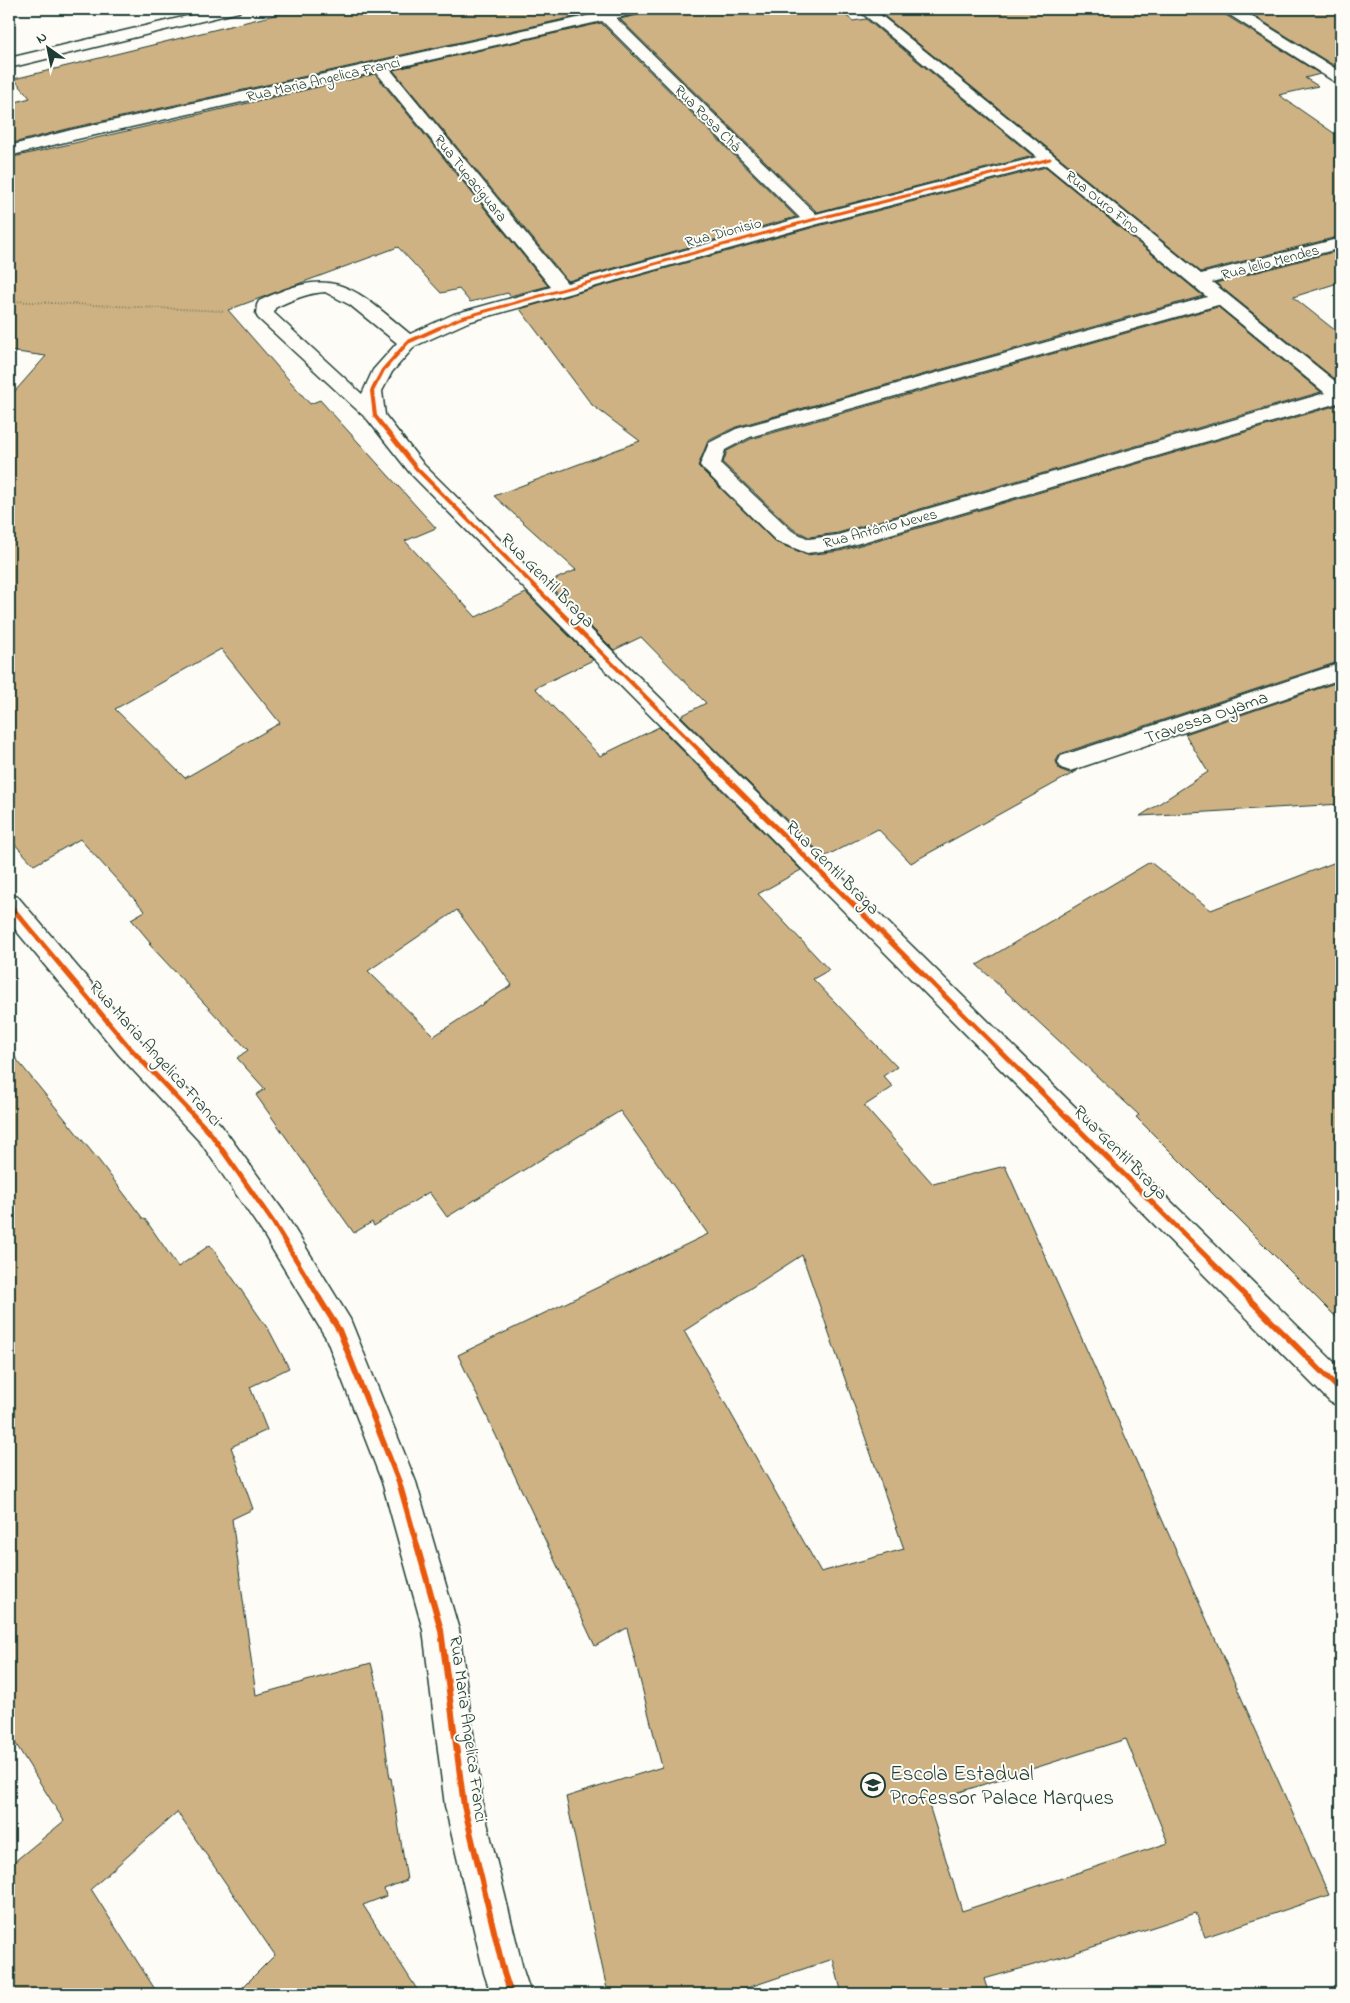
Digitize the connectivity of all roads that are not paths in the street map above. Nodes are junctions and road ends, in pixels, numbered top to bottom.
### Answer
1 (234, 9) edge
2 (637, 9) edge
3 (864, 9) edge
4 (1230, 9) edge
5 (605, 16) junction
6 (9, 63) edge
7 (380, 66) junction
8 (1341, 79) edge
9 (9, 152) edge
10 (1050, 159) junction
11 (812, 220) junction
12 (1341, 243) edge
13 (1198, 280) junction
14 (562, 289) junction
15 (1220, 299) junction
16 (408, 342) junction
17 (1340, 396) edge
18 (375, 416) junction
19 (1341, 671) edge
20 (1070, 762) dead end
21 (9, 904) edge
22 (1341, 1391) edge
23 (511, 1994) edge

1 - 6 street
2 - 5 street, Rua Maria Angelica Franci
3 - 10 street, Rua Ouro Fino
4 - 8 street
5 - 7 street, Rua Maria Angelica Franci
5 - 11 street, Rua Rosa Chá
7 - 9 street, Rua Maria Angelica Franci
7 - 14 street, Rua Tupaciguara
10 - 11 street, Rua Dionisio
10 - 13 street, Rua Ouro Fino
11 - 14 street, Rua Dionisio
12 - 13 street, Rua lelio Mendes
13 - 15 street, Rua Ouro Fino
14 - 16 street, Rua Dionisio
15 - 17 street, Rua Ouro Fino
15 - 17 street, Rua Antônio Neves
16 - 18 street
16 - 18 street, Rua Gentil Braga
18 - 22 street, Rua Gentil Braga
19 - 20 street, Travessa Oyama
21 - 23 street, Rua Maria Angelica Franci

